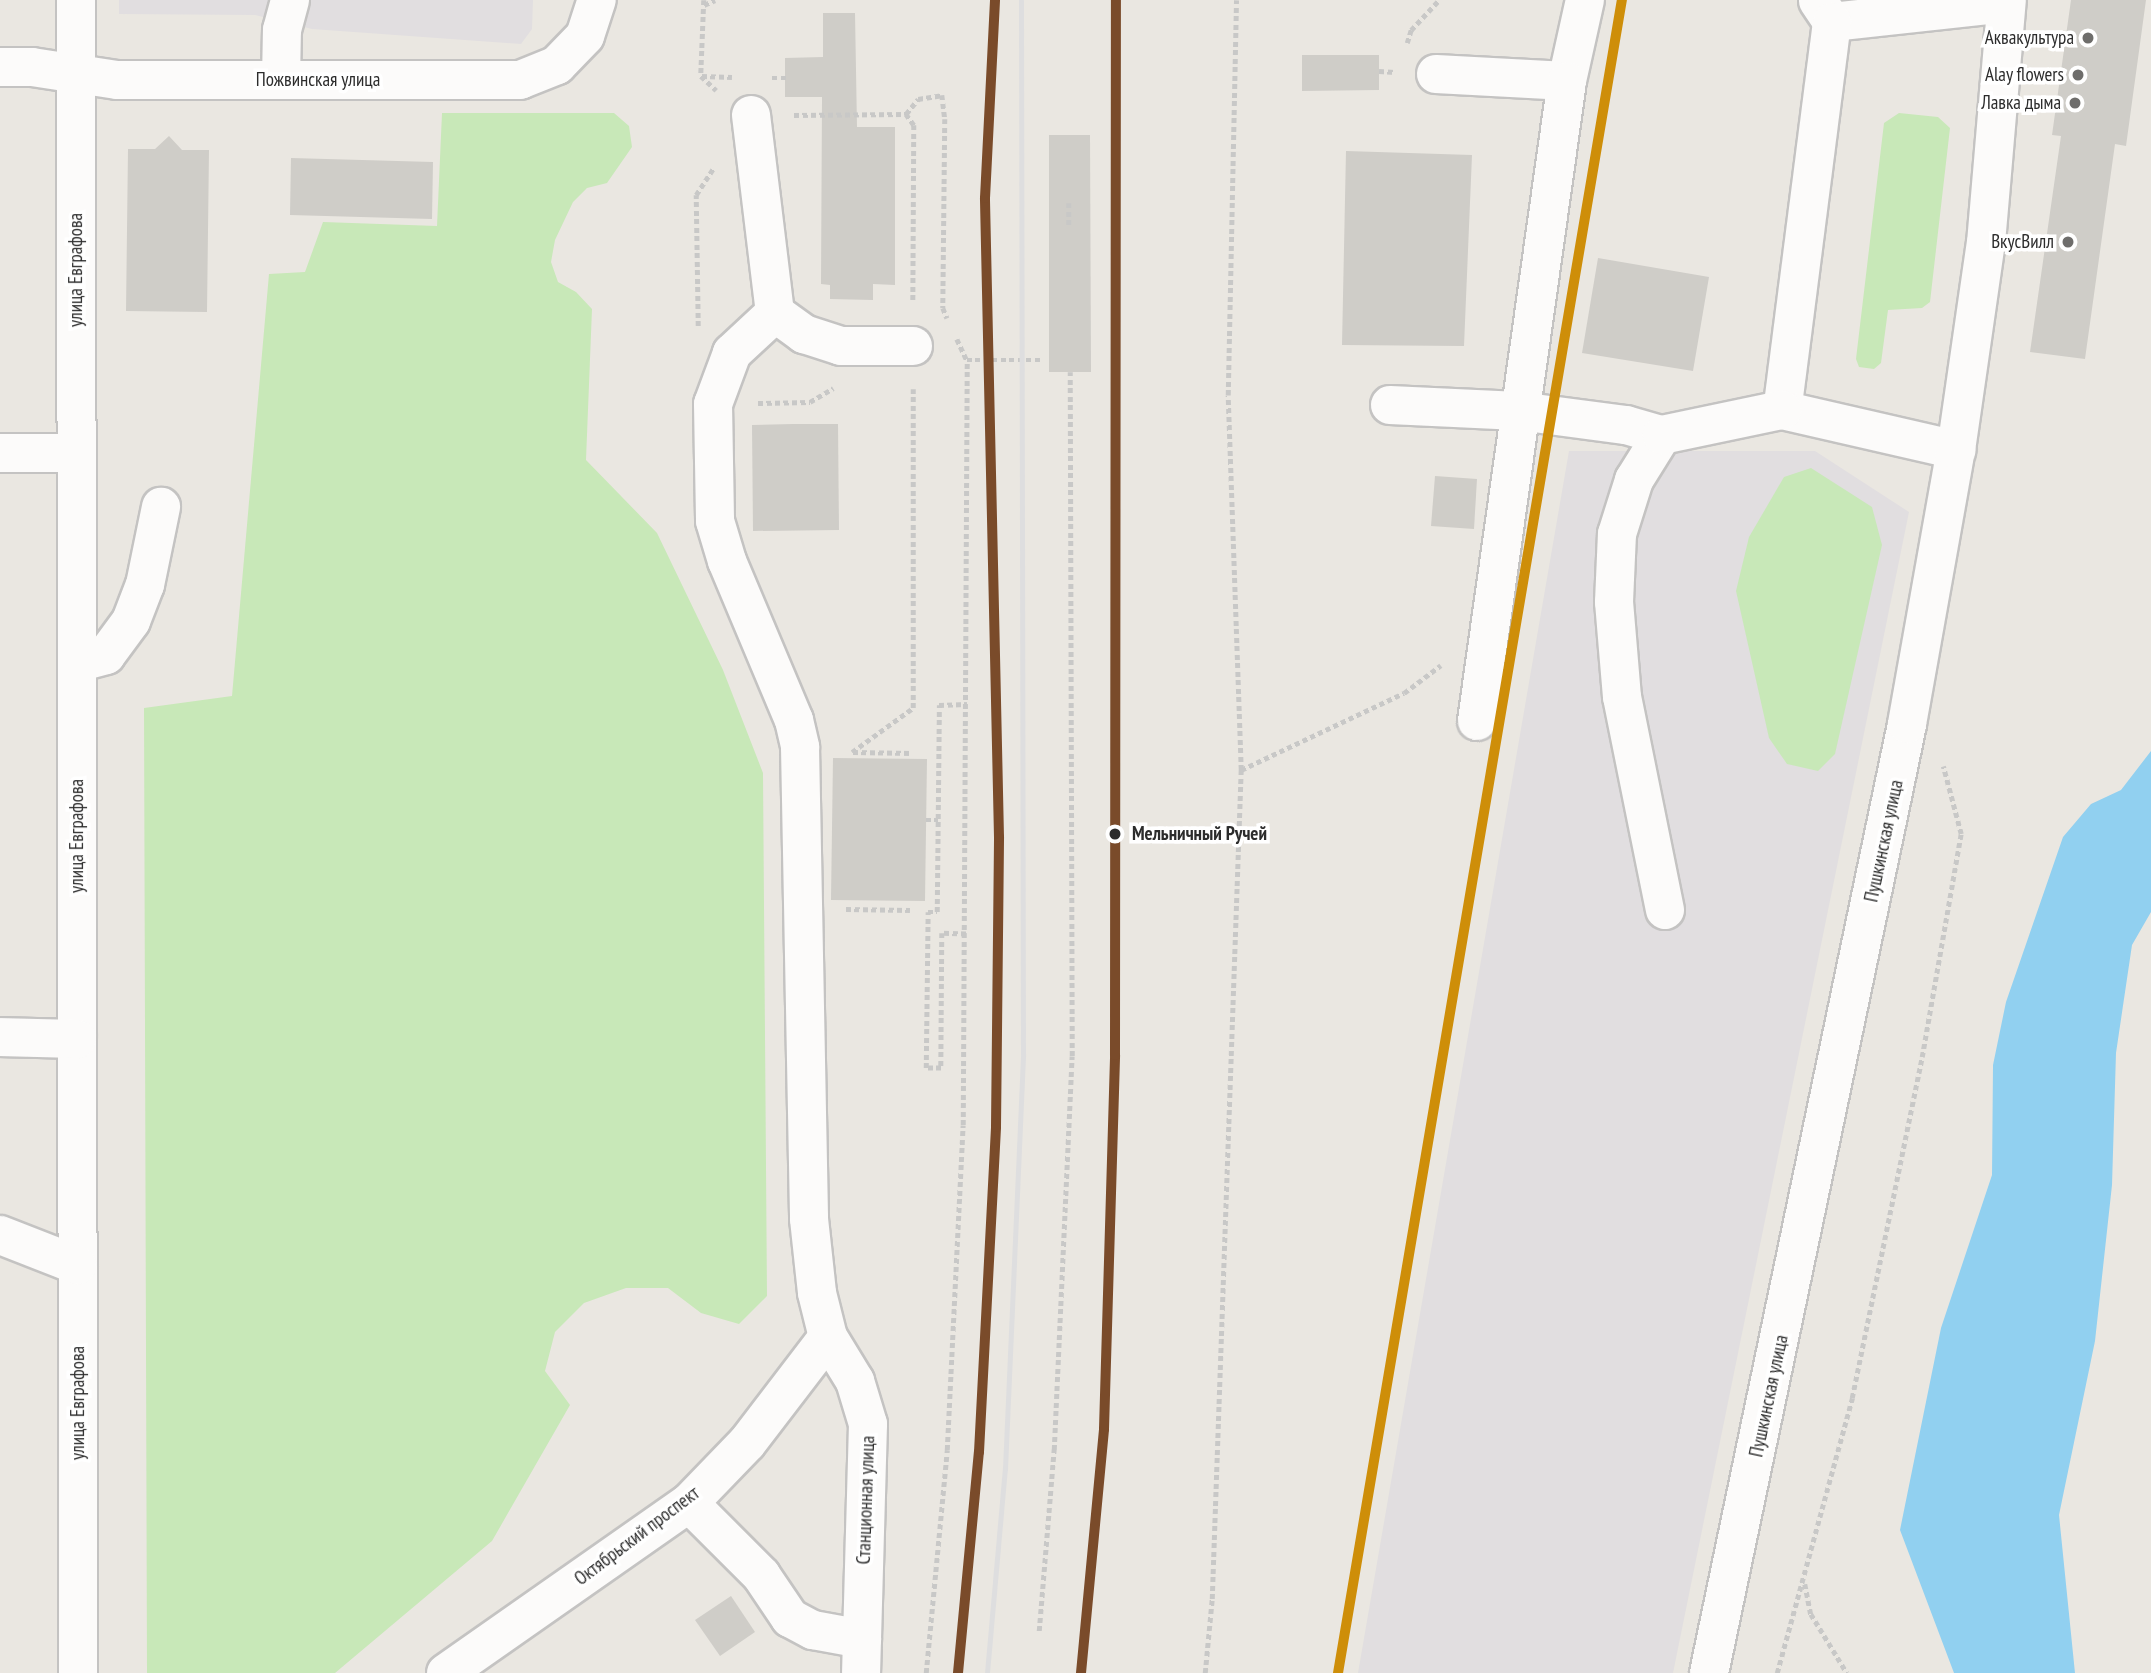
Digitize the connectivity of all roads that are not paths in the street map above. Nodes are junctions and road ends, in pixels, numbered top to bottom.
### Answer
1 (76, 0) edge
2 (290, 0) edge
3 (597, 0) edge
4 (1585, 0) edge
5 (2006, 1) edge
6 (1825, 11) edge
7 (0, 67) edge
8 (76, 74) junction
9 (1436, 74) dead end
10 (281, 80) junction
11 (1567, 81) junction
12 (751, 115) road end
13 (775, 313) junction
14 (913, 346) dead end
15 (1390, 405) dead end
16 (1782, 410) junction
17 (1518, 411) junction
18 (1662, 435) junction
19 (1956, 450) junction
20 (0, 453) edge
21 (76, 453) junction
22 (161, 507) dead end
23 (77, 663) junction
24 (1477, 721) dead end
25 (1665, 910) dead end
26 (0, 1037) edge
27 (77, 1039) junction
28 (0, 1235) edge
29 (77, 1265) junction
30 (828, 1337) junction
31 (689, 1503) junction
32 (862, 1656) edge
33 (78, 1673) edge
34 (446, 1673) edge
35 (1709, 1673) edge

1 - 8 street, улица Евграфова
2 - 10 street
3 - 10 street, Пожвинская улица
4 - 11 street
5 - 6 street
5 - 19 street, Пушкинская улица
6 - 16 street
7 - 8 street, Пожвинская улица
8 - 10 street, Пожвинская улица
8 - 21 street, улица Евграфова
9 - 11 street
11 - 17 street
12 - 13 street
13 - 14 street
13 - 30 street, Станционная улица
15 - 17 street
16 - 18 street
16 - 19 street
17 - 18 street
17 - 24 street
18 - 25 street
19 - 35 street, Пушкинская улица
20 - 21 street
21 - 23 street, улица Евграфова
22 - 23 street
23 - 27 street, улица Евграфова
26 - 27 street
27 - 29 street, улица Евграфова
28 - 29 street
29 - 33 street, улица Евграфова
30 - 31 street, Октябрьский проспект
30 - 32 street, Станционная улица
31 - 32 street
31 - 34 street, Октябрьский проспект

